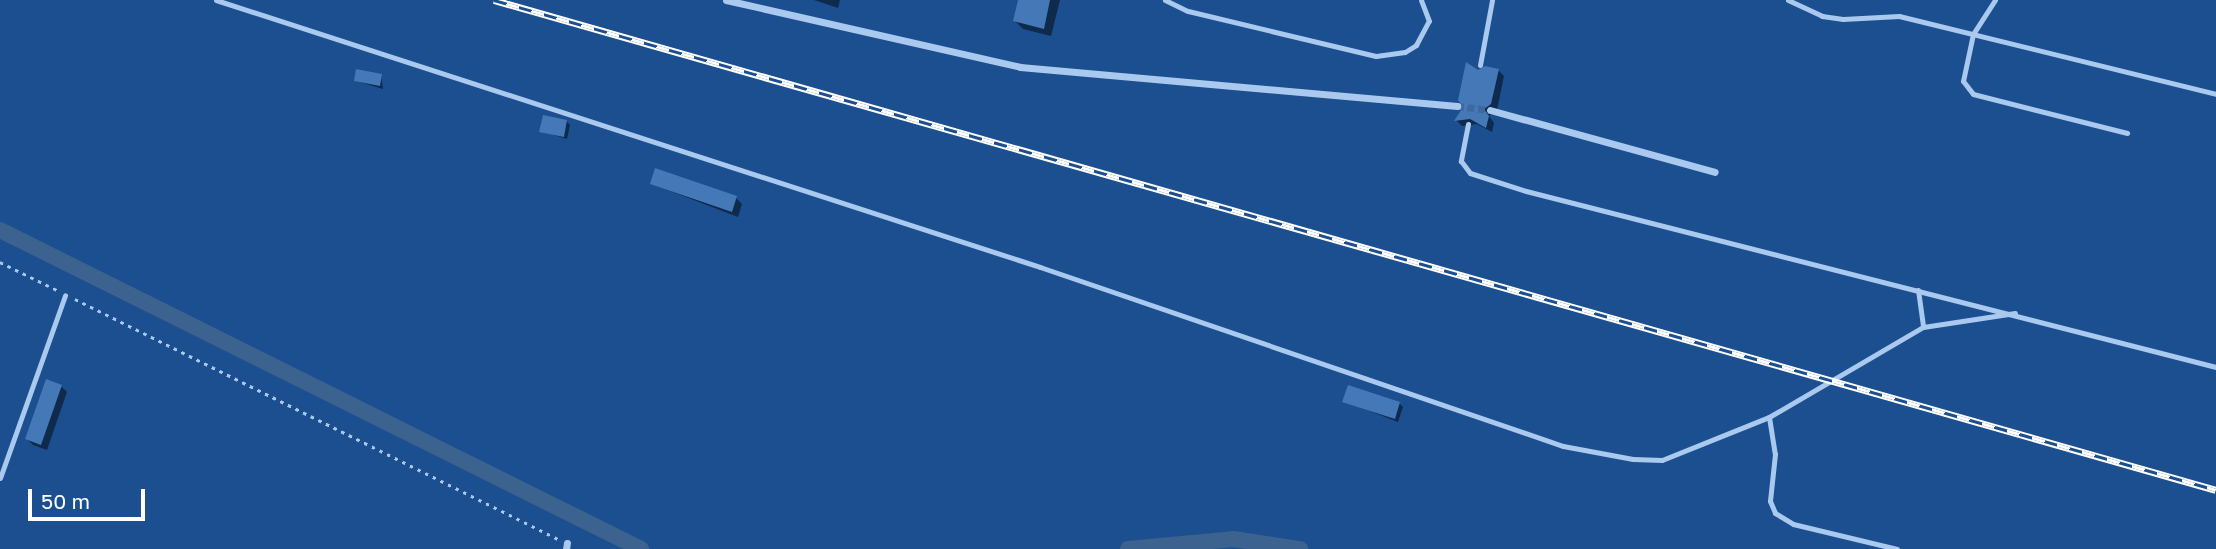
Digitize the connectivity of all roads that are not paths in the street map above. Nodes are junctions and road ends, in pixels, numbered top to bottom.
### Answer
1 (216, 0) edge
2 (726, 0) edge
3 (1165, 0) edge
4 (1421, 0) edge
5 (1492, 0) edge
6 (1787, 0) edge
7 (1995, 0) edge
8 (1973, 34) junction
9 (1480, 65) dead end
10 (2216, 94) edge
11 (1457, 106) tunnel mouth
12 (1490, 110) tunnel mouth
13 (1468, 124) dead end
14 (2127, 133) dead end
15 (1715, 172) dead end
16 (1918, 290) junction
17 (65, 295) road end
18 (2015, 313) junction
19 (1923, 327) junction
20 (2216, 367) edge
21 (1769, 417) junction
22 (0, 478) edge
23 (1897, 549) edge

1 - 21 lane
2 - 11 street
3 - 4 lane
5 - 9 lane
6 - 8 lane
7 - 8 lane
8 - 10 lane
8 - 14 lane
12 - 15 street
13 - 16 lane
16 - 18 lane
16 - 19 lane
17 - 22 lane
18 - 19 lane
18 - 20 lane
19 - 21 lane
21 - 23 lane

